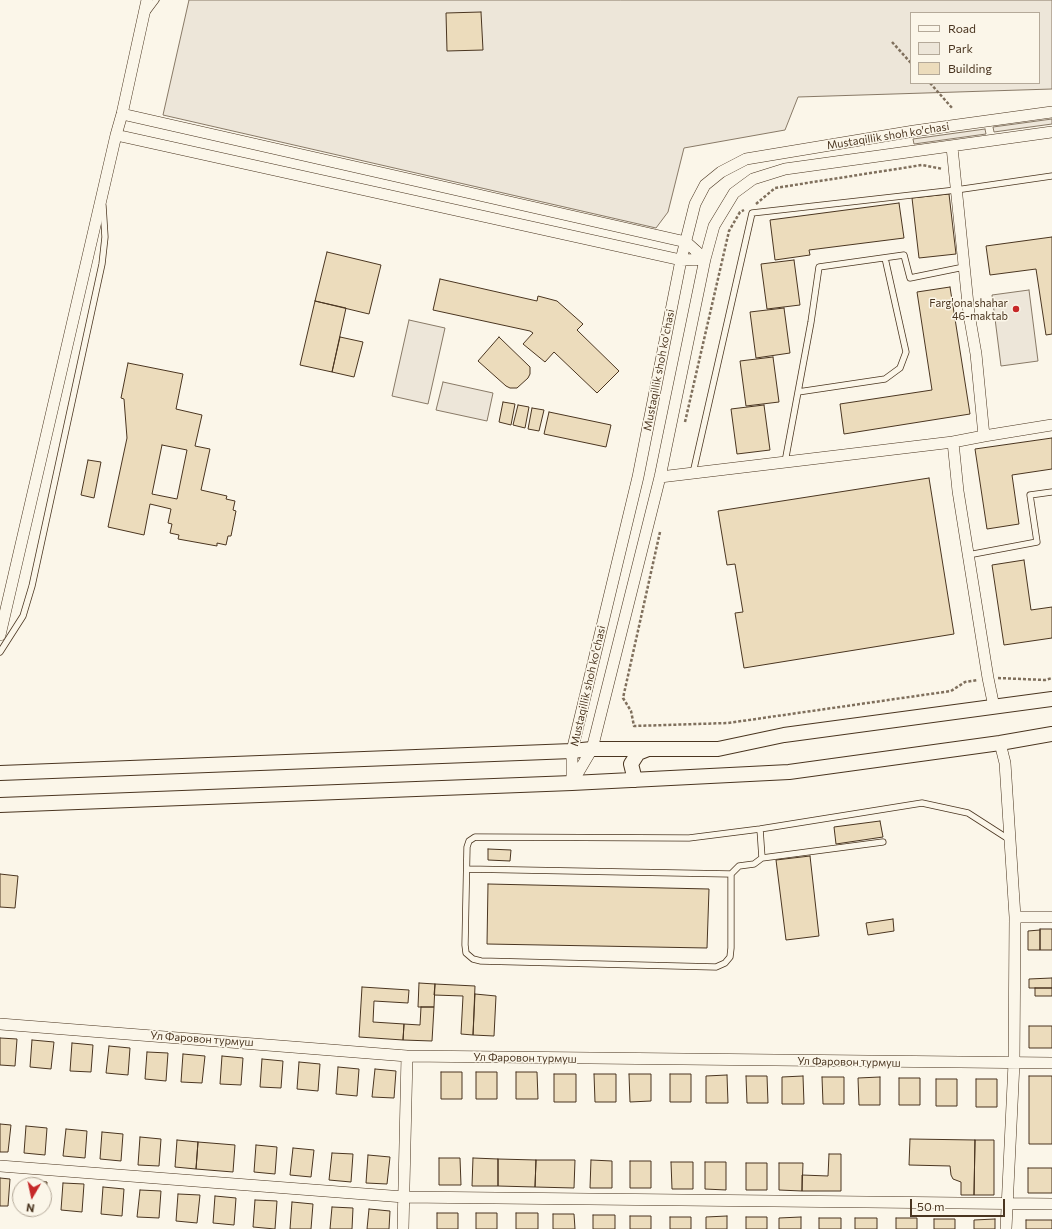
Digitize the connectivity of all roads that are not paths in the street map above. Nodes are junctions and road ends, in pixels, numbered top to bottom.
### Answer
1 (147, 0) edge
2 (156, 0) edge
3 (143, 16) junction
4 (1052, 112) edge
5 (122, 114) junction
6 (1052, 132) edge
7 (116, 135) junction
8 (952, 146) junction
9 (1052, 176) edge
10 (956, 190) junction
11 (102, 193) junction
12 (686, 242) junction
13 (885, 258) junction
14 (705, 259) junction
15 (681, 260) junction
16 (965, 267) junction
17 (798, 392) junction
18 (1052, 425) edge
19 (984, 436) junction
20 (953, 442) junction
21 (785, 462) junction
22 (693, 473) junction
23 (660, 477) junction
24 (1052, 492) edge
25 (968, 555) junction
26 (0, 635) edge
27 (0, 652) edge
28 (1052, 699) edge
29 (994, 708) junction
30 (1052, 734) edge
31 (1000, 742) junction
32 (592, 749) junction
33 (648, 749) junction
34 (572, 751) junction
35 (0, 773) edge
36 (635, 780) junction
37 (572, 783) junction
38 (0, 805) edge
39 (760, 829) junction
40 (1010, 840) junction
41 (883, 842) dead end
42 (762, 858) junction
43 (467, 869) junction
44 (731, 874) junction
45 (1015, 917) junction
46 (1052, 917) edge
47 (0, 1024) edge
48 (407, 1056) junction
49 (1052, 1063) edge
50 (1014, 1064) junction
51 (0, 1166) edge
52 (404, 1197) junction
53 (1006, 1204) junction
54 (1052, 1204) edge
55 (403, 1229) edge
56 (1006, 1229) edge

1 - 3 street
2 - 3 lane
3 - 5 street
4 - 12 street, Mustaqillik shoh ko'chasi
5 - 7 street
5 - 12 street
6 - 8 street, Mustaqillik shoh ko'chasi
7 - 11 street
7 - 15 street
8 - 10 street
8 - 14 street, Mustaqillik shoh ko'chasi
9 - 10 lane
10 - 16 street
10 - 22 lane
11 - 26 street
11 - 27 lane
12 - 14 street
12 - 15 street, Mustaqillik shoh ko'chasi
13 - 16 lane
13 - 17 lane
13 - 17 lane
14 - 15 street
14 - 23 street, Mustaqillik shoh ko'chasi
15 - 34 street, Mustaqillik shoh ko'chasi
16 - 19 street
17 - 21 lane
18 - 19 street
19 - 20 street
20 - 21 street
20 - 25 street
21 - 22 street
22 - 23 street
23 - 32 street, Mustaqillik shoh ko'chasi
24 - 25 lane
25 - 29 street
28 - 29 street
29 - 33 street
30 - 31 street
31 - 36 street
31 - 40 street
32 - 33 street
32 - 34 street
32 - 37 street, Mustaqillik shoh ko'chasi
33 - 36 street
34 - 35 street
34 - 37 street, Mustaqillik shoh ko'chasi
36 - 37 street
37 - 38 street
39 - 40 lane
39 - 42 lane
39 - 43 lane
40 - 45 street
41 - 42 lane
42 - 44 lane
43 - 44 lane
43 - 44 lane
45 - 46 street
45 - 50 street
47 - 48 street, Ул Фаровон турмуш
48 - 50 street, Ул Фаровон турмуш
48 - 52 street
49 - 50 street, Ул Фаровон турмуш
50 - 53 street
51 - 52 street
52 - 53 street
52 - 55 street
53 - 54 street
53 - 56 street

